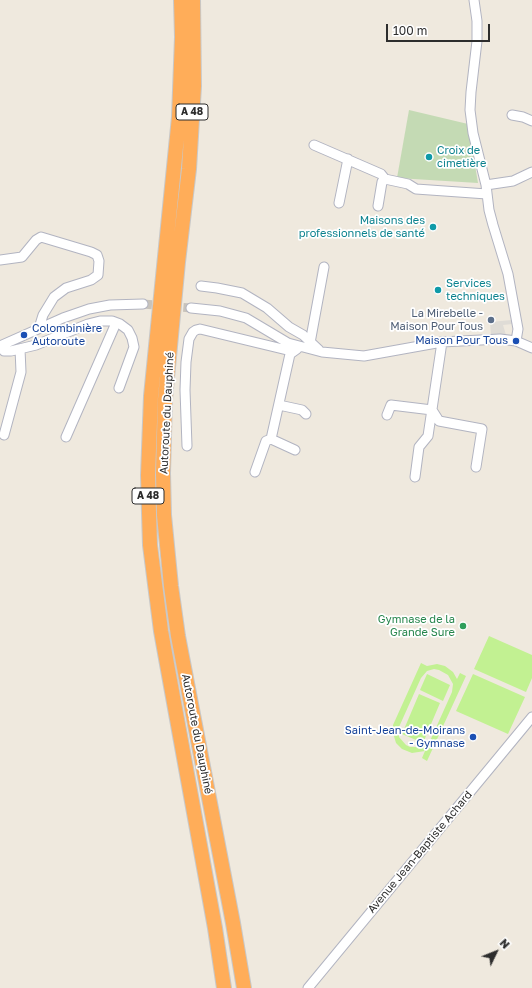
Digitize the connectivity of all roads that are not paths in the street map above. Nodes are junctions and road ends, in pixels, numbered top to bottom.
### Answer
1 (181, 0) edge
2 (193, 0) edge
3 (474, 0) edge
4 (512, 115) dead end
5 (532, 121) edge
6 (314, 145) dead end
7 (348, 159) junction
8 (532, 172) edge
9 (385, 179) junction
10 (486, 190) junction
11 (339, 202) dead end
12 (378, 206) dead end
13 (0, 260) edge
14 (324, 267) dead end
15 (201, 286) dead end
16 (143, 304) tunnel mouth
17 (191, 308) tunnel mouth
18 (116, 322) junction
19 (40, 328) junction
20 (516, 341) junction
21 (442, 342) junction
22 (310, 343) junction
23 (0, 347) edge
24 (300, 347) junction
25 (532, 348) edge
26 (20, 349) junction
27 (322, 352) junction
28 (119, 388) dead end
29 (279, 405) junction
30 (432, 410) junction
31 (306, 414) dead end
32 (387, 414) dead end
33 (4, 435) dead end
34 (66, 437) dead end
35 (271, 439) junction
36 (187, 446) dead end
37 (296, 450) dead end
38 (476, 467) dead end
39 (255, 472) dead end
40 (415, 477) dead end
41 (532, 717) edge
42 (224, 988) edge
43 (244, 988) edge
44 (308, 988) edge

1 - 42 highway, Autoroute du Dauphiné / A 48
2 - 43 highway, Autoroute du Dauphiné / A 48
3 - 10 street
4 - 5 street
6 - 7 street
7 - 9 street
7 - 11 street
8 - 10 street
9 - 10 street
9 - 12 street
10 - 20 street
13 - 19 street
14 - 22 street
15 - 22 street
16 - 19 street
17 - 24 street
18 - 26 street
18 - 28 street
18 - 34 street
19 - 23 street
20 - 21 street
20 - 25 street
21 - 27 street
21 - 30 street
22 - 27 street
23 - 26 street
24 - 27 street
24 - 29 street
24 - 36 street
26 - 33 street
29 - 31 street
29 - 35 street
30 - 32 street
30 - 38 street
30 - 40 street
35 - 37 street
35 - 39 street
41 - 44 street, Avenue Jean-Baptiste Achard

